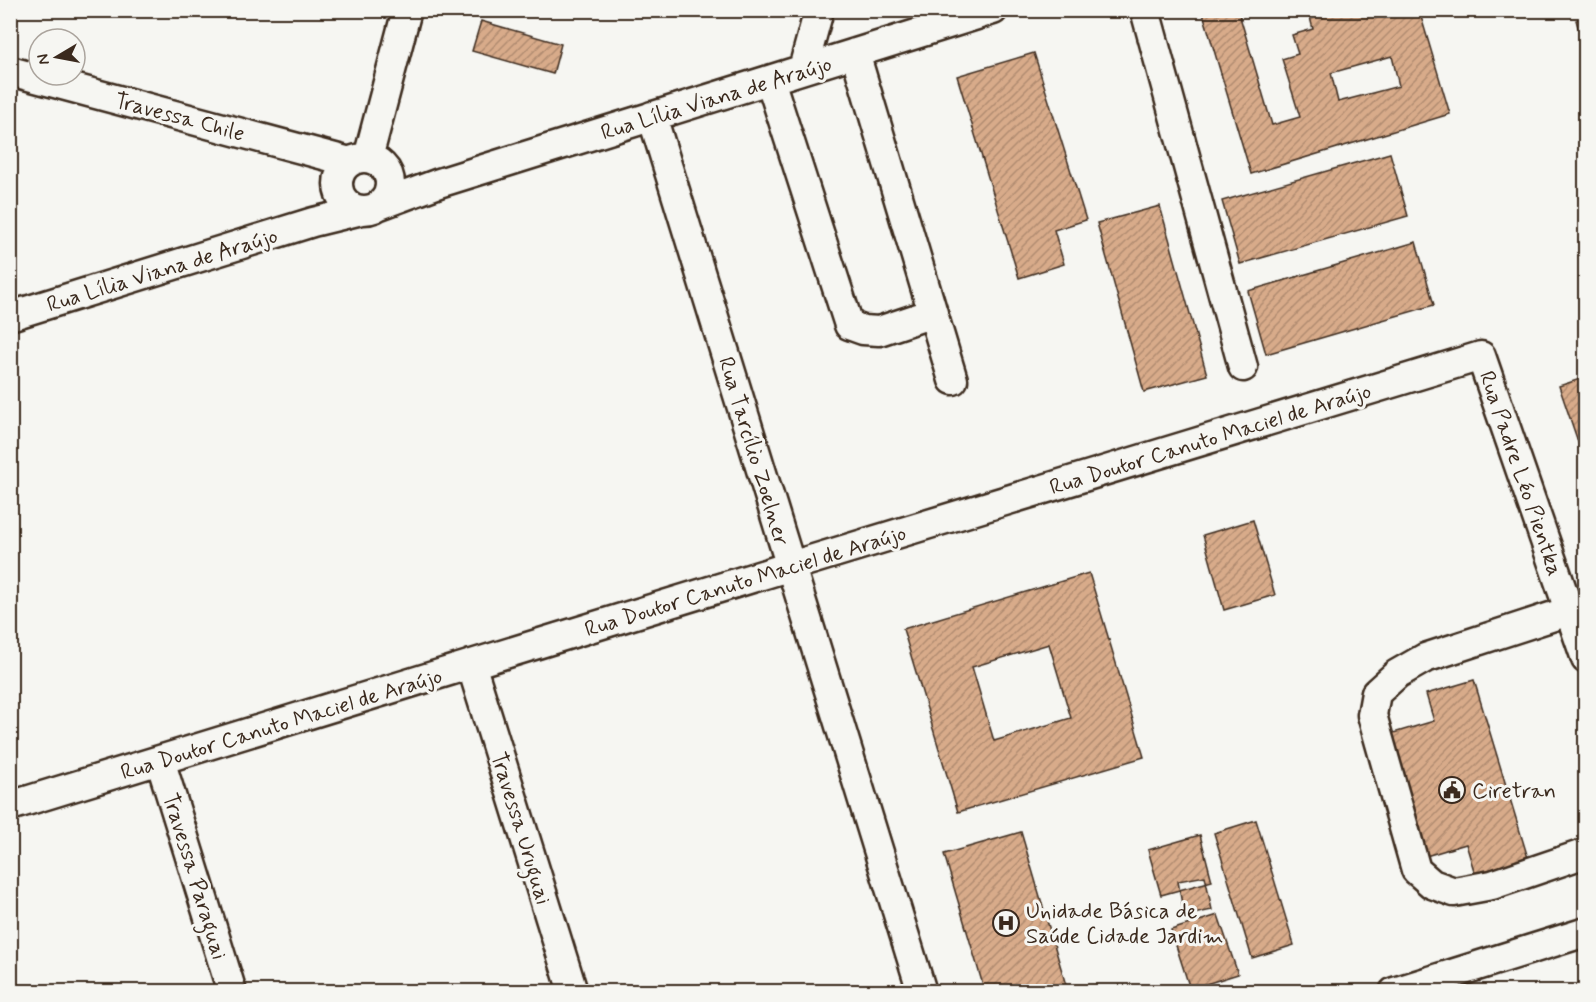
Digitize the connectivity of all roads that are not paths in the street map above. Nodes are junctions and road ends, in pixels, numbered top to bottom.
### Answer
1 (407, 10) edge
2 (819, 10) edge
3 (993, 10) edge
4 (1145, 10) edge
5 (855, 53) junction
6 (803, 69) junction
7 (10, 71) edge
8 (770, 80) junction
9 (652, 116) junction
10 (359, 160) junction
11 (369, 199) junction
12 (933, 313) junction
13 (10, 316) edge
14 (1481, 356) joint
15 (1243, 367) dead end
16 (953, 380) dead end
17 (791, 566) junction
18 (1569, 611) junction
19 (1586, 659) edge
20 (471, 664) junction
21 (160, 760) junction
22 (10, 806) edge
23 (1586, 853) edge
24 (1586, 932) edge
25 (232, 992) edge
26 (573, 992) edge
27 (922, 992) edge
28 (1394, 992) edge

1 - 10 street
2 - 6 street
3 - 5 street, Rua Lília Viana de Araújo
4 - 15 street
5 - 6 street, Rua Lília Viana de Araújo
5 - 12 street
6 - 8 street, Rua Lília Viana de Araújo
7 - 10 street, Travessa Chile
8 - 9 street, Rua Lília Viana de Araújo
8 - 12 street
9 - 11 street, Rua Lília Viana de Araújo
9 - 17 street, Rua Tarcílio Zoelner
10 - 11 street
10 - 11 street
11 - 13 street, Rua Lília Viana de Araújo
12 - 16 street
14 - 17 street, Rua Doutor Canuto Maciel de Araújo
14 - 18 street, Rua Padre Léo Pientka
17 - 20 street, Rua Doutor Canuto Maciel de Araújo
17 - 27 street, Rua Tarcílio Zoelner
18 - 19 street, Rua Padre Léo Pientka
18 - 23 street
20 - 21 street, Rua Doutor Canuto Maciel de Araújo
20 - 26 street, Travessa Uruguai
21 - 22 street, Rua Doutor Canuto Maciel de Araújo
21 - 25 street, Travessa Paraguai
24 - 28 street

